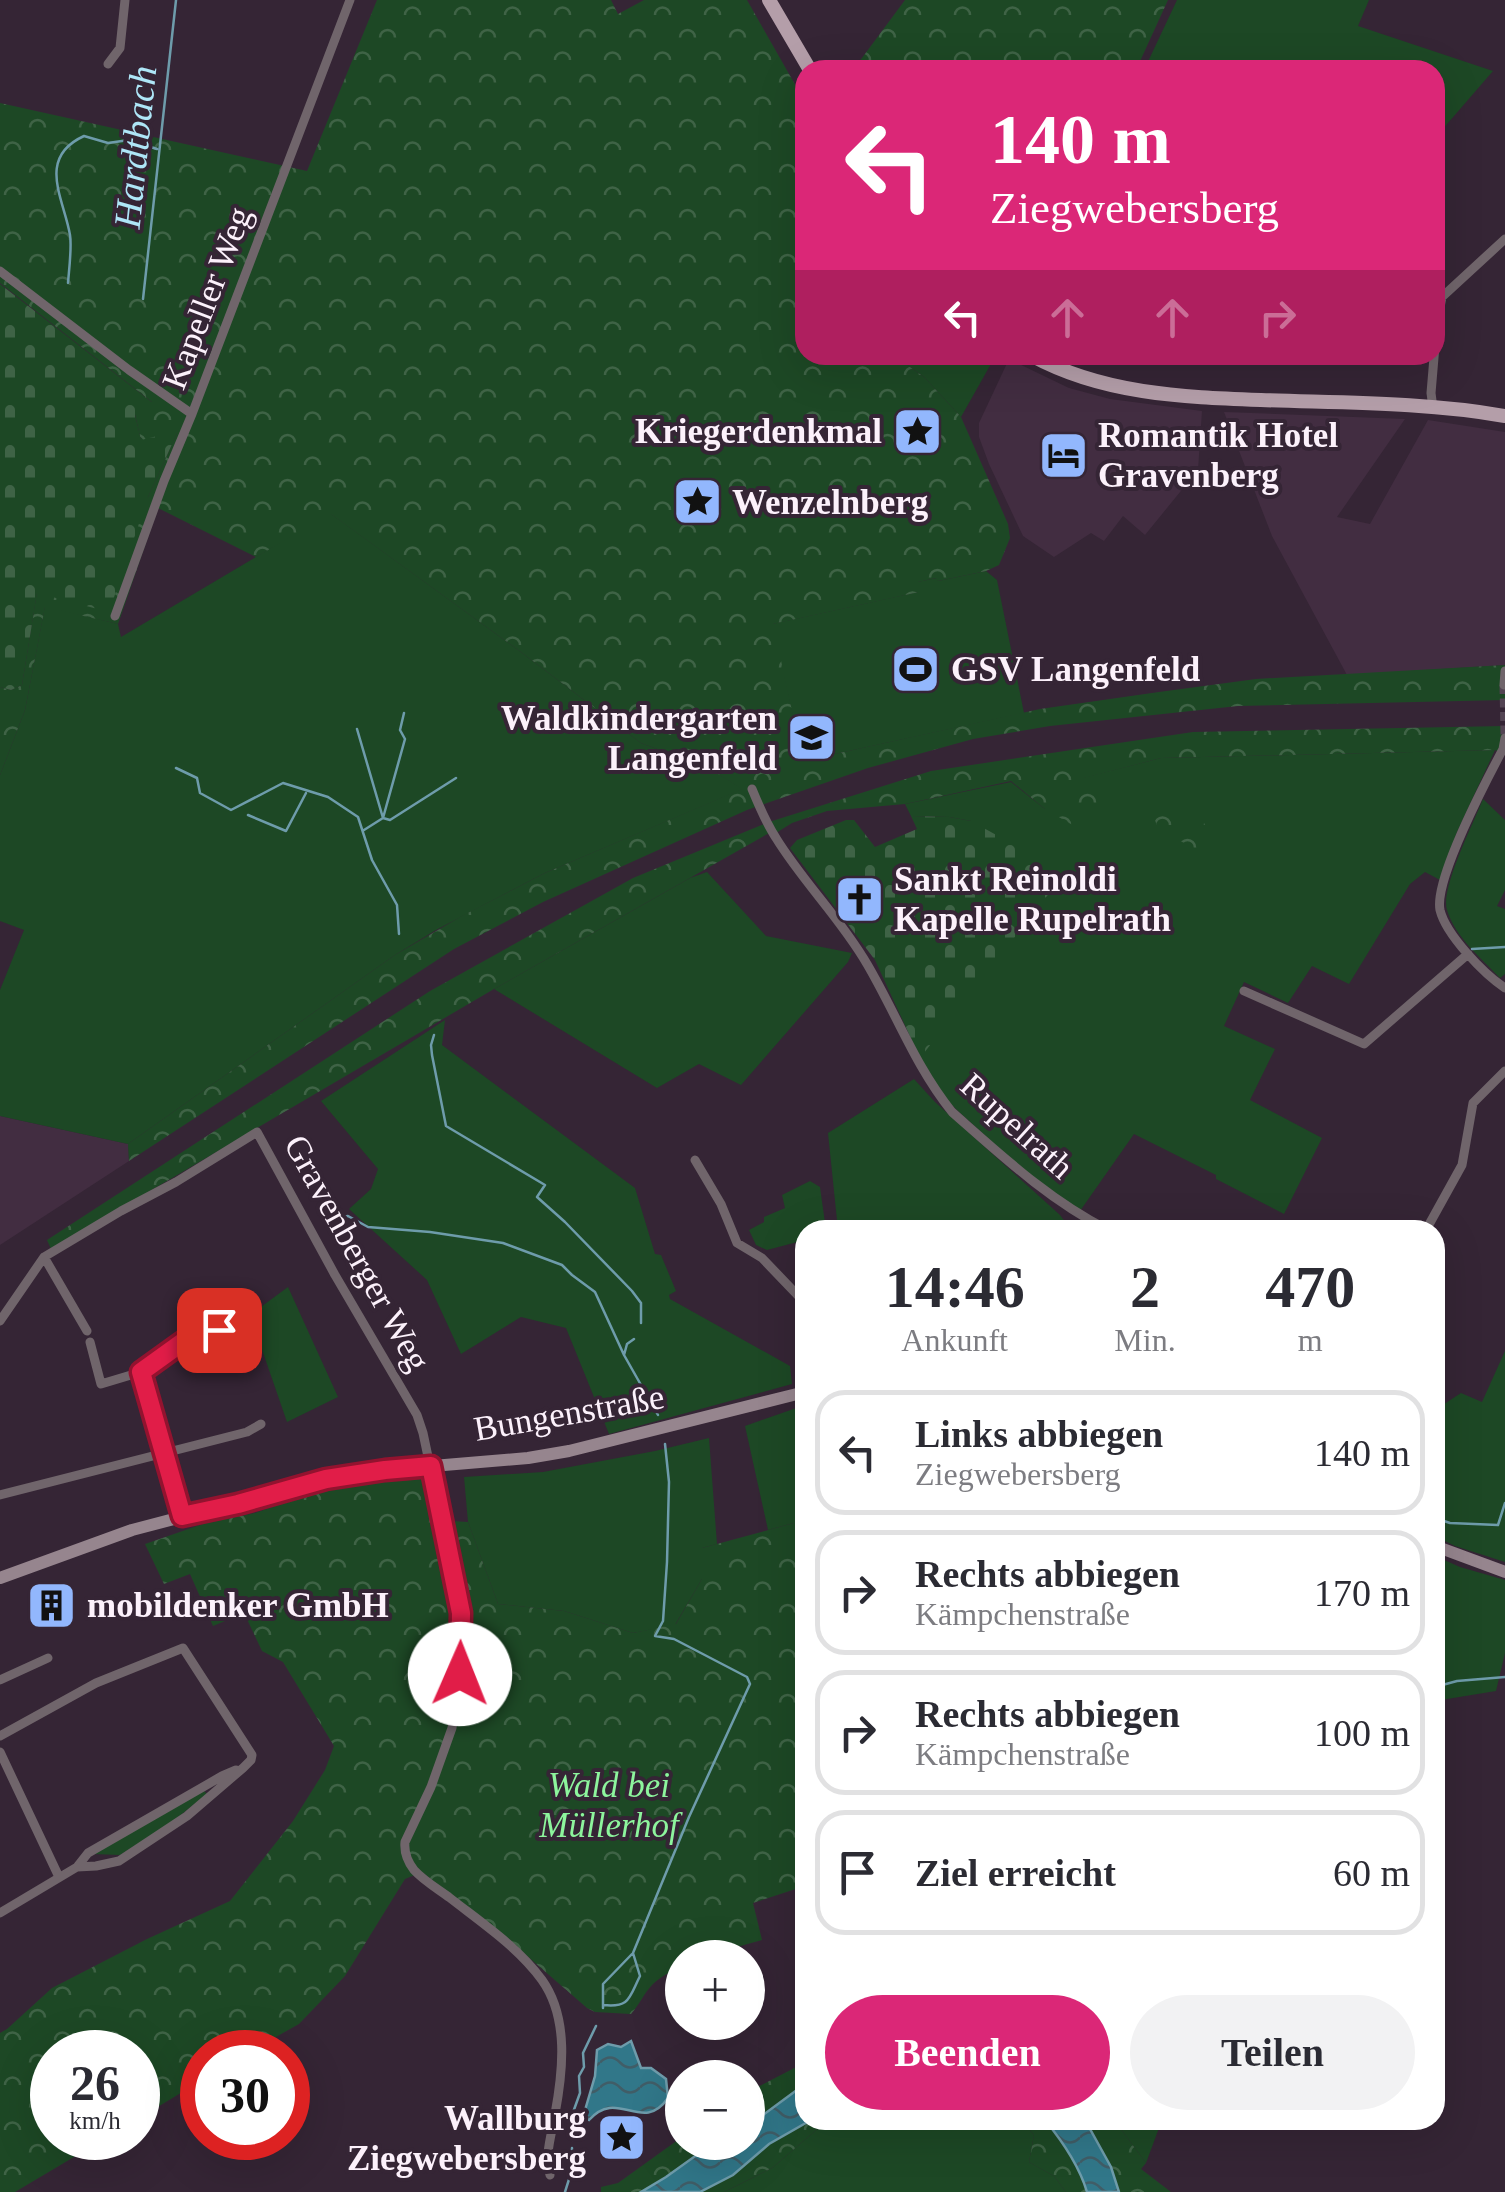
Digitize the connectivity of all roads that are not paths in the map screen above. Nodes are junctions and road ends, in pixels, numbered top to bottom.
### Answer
1 (125, 0) edge
2 (350, 0) edge
3 (771, 4) edge
4 (804, 60) edge
5 (108, 64) dead end
6 (1505, 239) edge
7 (0, 271) edge
8 (1445, 295) edge
9 (1049, 365) edge
10 (1434, 365) edge
11 (1433, 408) junction
12 (192, 414) junction
13 (1505, 416) edge
14 (115, 616) dead end
15 (1505, 671) edge
16 (1504, 685) edge
17 (1505, 738) edge
18 (752, 789) dead end
19 (1468, 954) junction
20 (1505, 988) edge
21 (1244, 991) dead end
22 (1505, 1070) edge
23 (695, 1160) dead end
24 (1087, 1220) edge
25 (1432, 1220) edge
26 (44, 1258) junction
27 (795, 1293) edge
28 (244, 1311) dead end
29 (0, 1321) edge
30 (87, 1331) dead end
31 (90, 1342) dead end
32 (141, 1372) junction
33 (795, 1394) edge
34 (261, 1424) dead end
35 (164, 1453) junction
36 (431, 1466) junction
37 (0, 1495) edge
38 (182, 1516) junction
39 (1445, 1550) edge
40 (1505, 1572) edge
41 (0, 1578) edge
42 (48, 1658) dead end
43 (0, 1680) edge
44 (0, 1736) edge
45 (0, 1752) edge
46 (243, 1768) junction
47 (77, 1867) junction
48 (59, 1877) junction
49 (0, 1914) edge
50 (550, 2174) dead end

1 - 5 street
2 - 12 street, Kapeller Weg
3 - 4 main road
6 - 8 street
7 - 12 street
9 - 11 main road
10 - 11 street
11 - 13 main road
12 - 14 street, Kapeller Weg
15 - 16 street
17 - 19 street
18 - 24 street, Rupelrath
19 - 20 street
19 - 21 street
22 - 25 street
23 - 27 street
26 - 29 street, Gravenberger Weg
26 - 30 street
26 - 36 street, Gravenberger Weg
28 - 32 street
31 - 32 street
32 - 35 street
33 - 36 main road, Bungenstraße
34 - 35 street
35 - 37 street
35 - 38 street
36 - 38 main road, Bungenstraße
36 - 50 street
38 - 41 main road, Bungenstraße
39 - 40 main road
42 - 43 street
44 - 46 street
45 - 48 street
46 - 47 street
46 - 47 street
47 - 48 street
48 - 49 street

